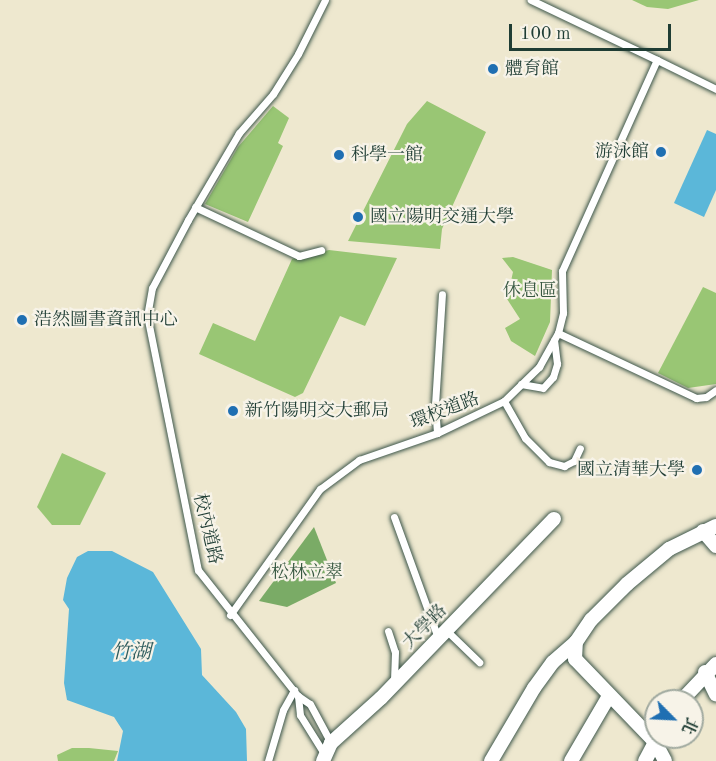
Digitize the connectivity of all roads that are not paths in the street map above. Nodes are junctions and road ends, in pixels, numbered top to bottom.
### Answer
1 (325, 0) edge
2 (531, 0) edge
3 (657, 60) junction
4 (716, 89) edge
5 (195, 207) junction
6 (321, 250) dead end
7 (442, 294) dead end
8 (556, 336) junction
9 (521, 384) junction
10 (716, 390) edge
11 (504, 401) junction
12 (437, 433) junction
13 (580, 448) dead end
14 (394, 517) dead end
15 (554, 519) dead end
16 (710, 528) edge
17 (716, 546) edge
18 (230, 615) junction
19 (388, 631) dead end
20 (442, 634) junction
21 (576, 642) junction
22 (479, 662) dead end
23 (710, 668) edge
24 (394, 684) junction
25 (692, 689) edge
26 (296, 693) junction
27 (716, 695) edge
28 (609, 696) junction
29 (644, 727) edge
30 (326, 753) edge
31 (268, 761) edge
32 (491, 761) edge
33 (571, 761) edge

1 - 5 lane, 校內道路
2 - 3 lane
3 - 4 lane
3 - 8 lane, 環校道路
5 - 6 lane
5 - 18 lane, 校內道路
7 - 12 lane
8 - 9 lane, 環校道路
8 - 9 lane
8 - 10 lane
9 - 11 lane, 環校道路
11 - 12 lane, 環校道路
11 - 13 lane
12 - 18 lane, 環校道路
14 - 20 lane
15 - 20 street, 大學路
16 - 17 street
16 - 21 street
18 - 26 lane
19 - 24 lane
20 - 22 lane
20 - 24 street, 大學路
21 - 28 street
21 - 32 street
23 - 25 street
23 - 27 street
24 - 30 street, 大學路
26 - 30 lane
26 - 30 lane
26 - 31 lane
28 - 29 street
28 - 33 street

